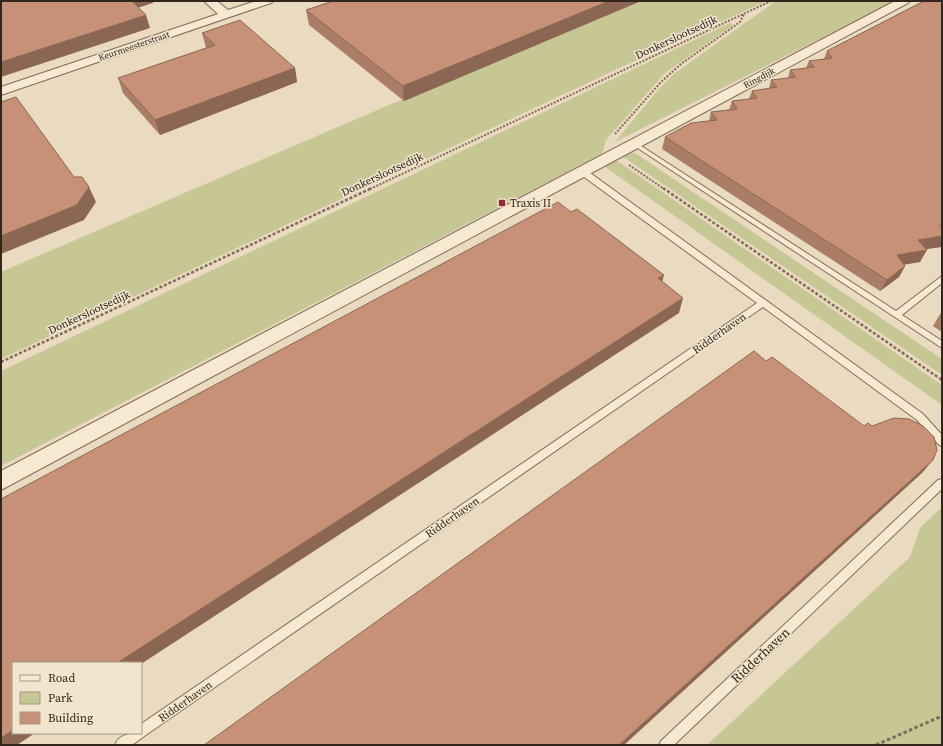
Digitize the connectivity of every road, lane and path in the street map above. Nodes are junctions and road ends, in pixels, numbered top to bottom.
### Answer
1 (210, 1) edge
2 (267, 1) edge
3 (771, 1) edge
4 (904, 1) edge
5 (226, 15) junction
6 (1, 91) edge
7 (635, 144) junction
8 (583, 172) junction
9 (942, 279) edge
10 (763, 303) junction
11 (896, 315) junction
12 (942, 345) edge
13 (1, 362) edge
14 (942, 442) edge
15 (1, 481) edge
16 (942, 483) edge
17 (942, 716) edge
18 (142, 731) edge
19 (137, 734) edge
20 (121, 745) edge
21 (665, 745) edge
22 (876, 745) edge

1 - 5 street
2 - 5 street, Keurmeesterstraat
3 - 13 path, Donkerslootsedijk
4 - 7 street, Ringdijk
5 - 6 street, Keurmeesterstraat
7 - 8 street, Ringdijk
7 - 11 lane
8 - 10 lane
8 - 15 street
9 - 11 lane
10 - 14 lane
10 - 18 lane, Ridderhaven
11 - 12 lane
16 - 21 lane, Ridderhaven
17 - 22 path
19 - 20 lane, Ridderhaven

